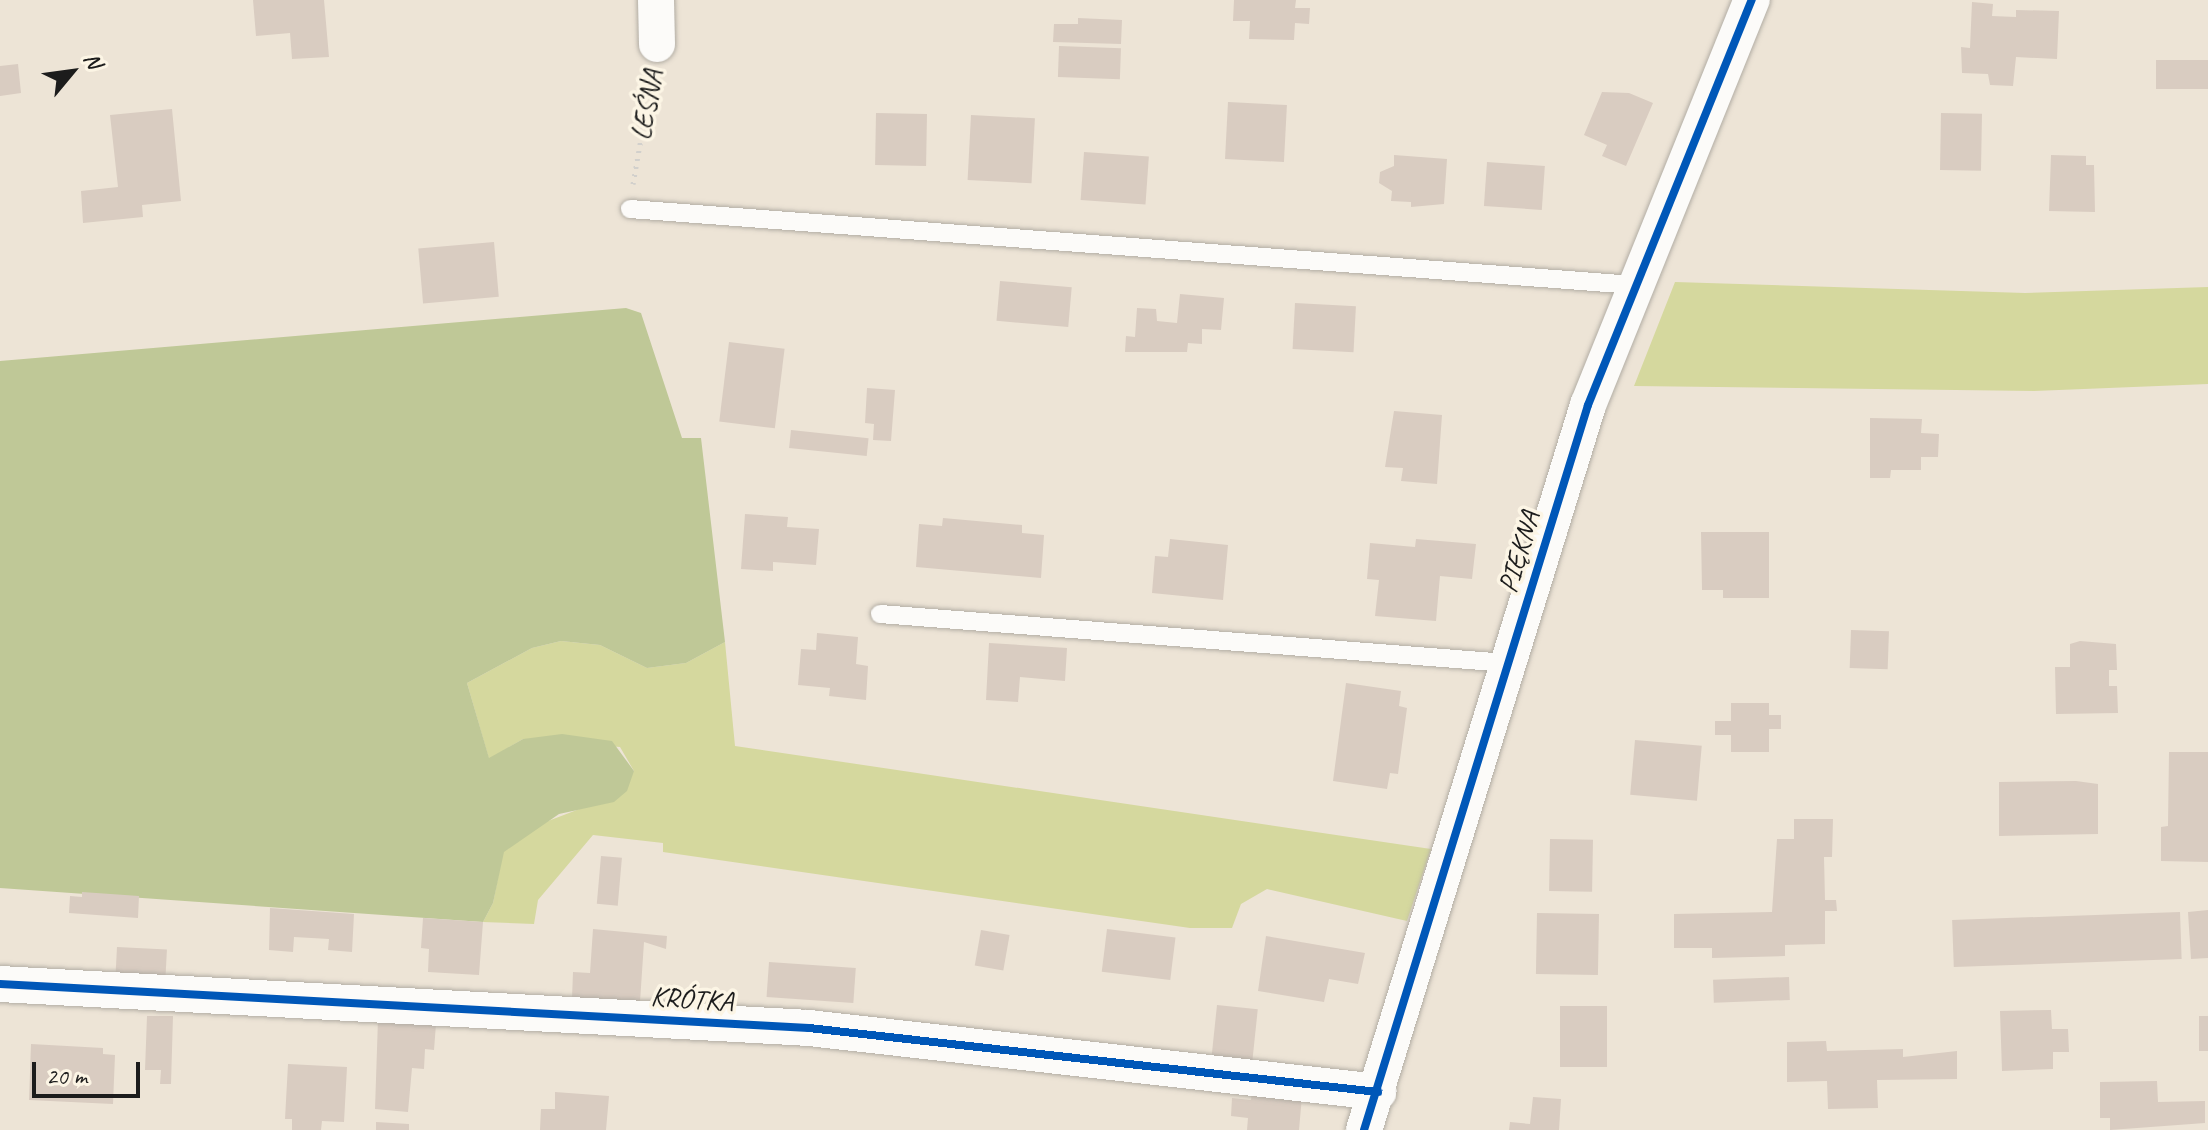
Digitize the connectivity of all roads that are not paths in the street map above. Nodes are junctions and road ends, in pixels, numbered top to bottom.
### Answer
1 (656, 0) edge
2 (1752, 0) edge
3 (657, 44) road end
4 (630, 209) road end
5 (1634, 285) junction
6 (880, 614) dead end
7 (1507, 663) junction
8 (0, 984) edge
9 (1378, 1092) junction
10 (1364, 1130) edge

1 - 3 street, LEŚNA
2 - 5 street, PIĘKNA
4 - 5 lane
5 - 7 street, PIĘKNA
6 - 7 lane
7 - 9 street, PIĘKNA
8 - 9 street, KRÓTKA
9 - 10 street, PIĘKNA

